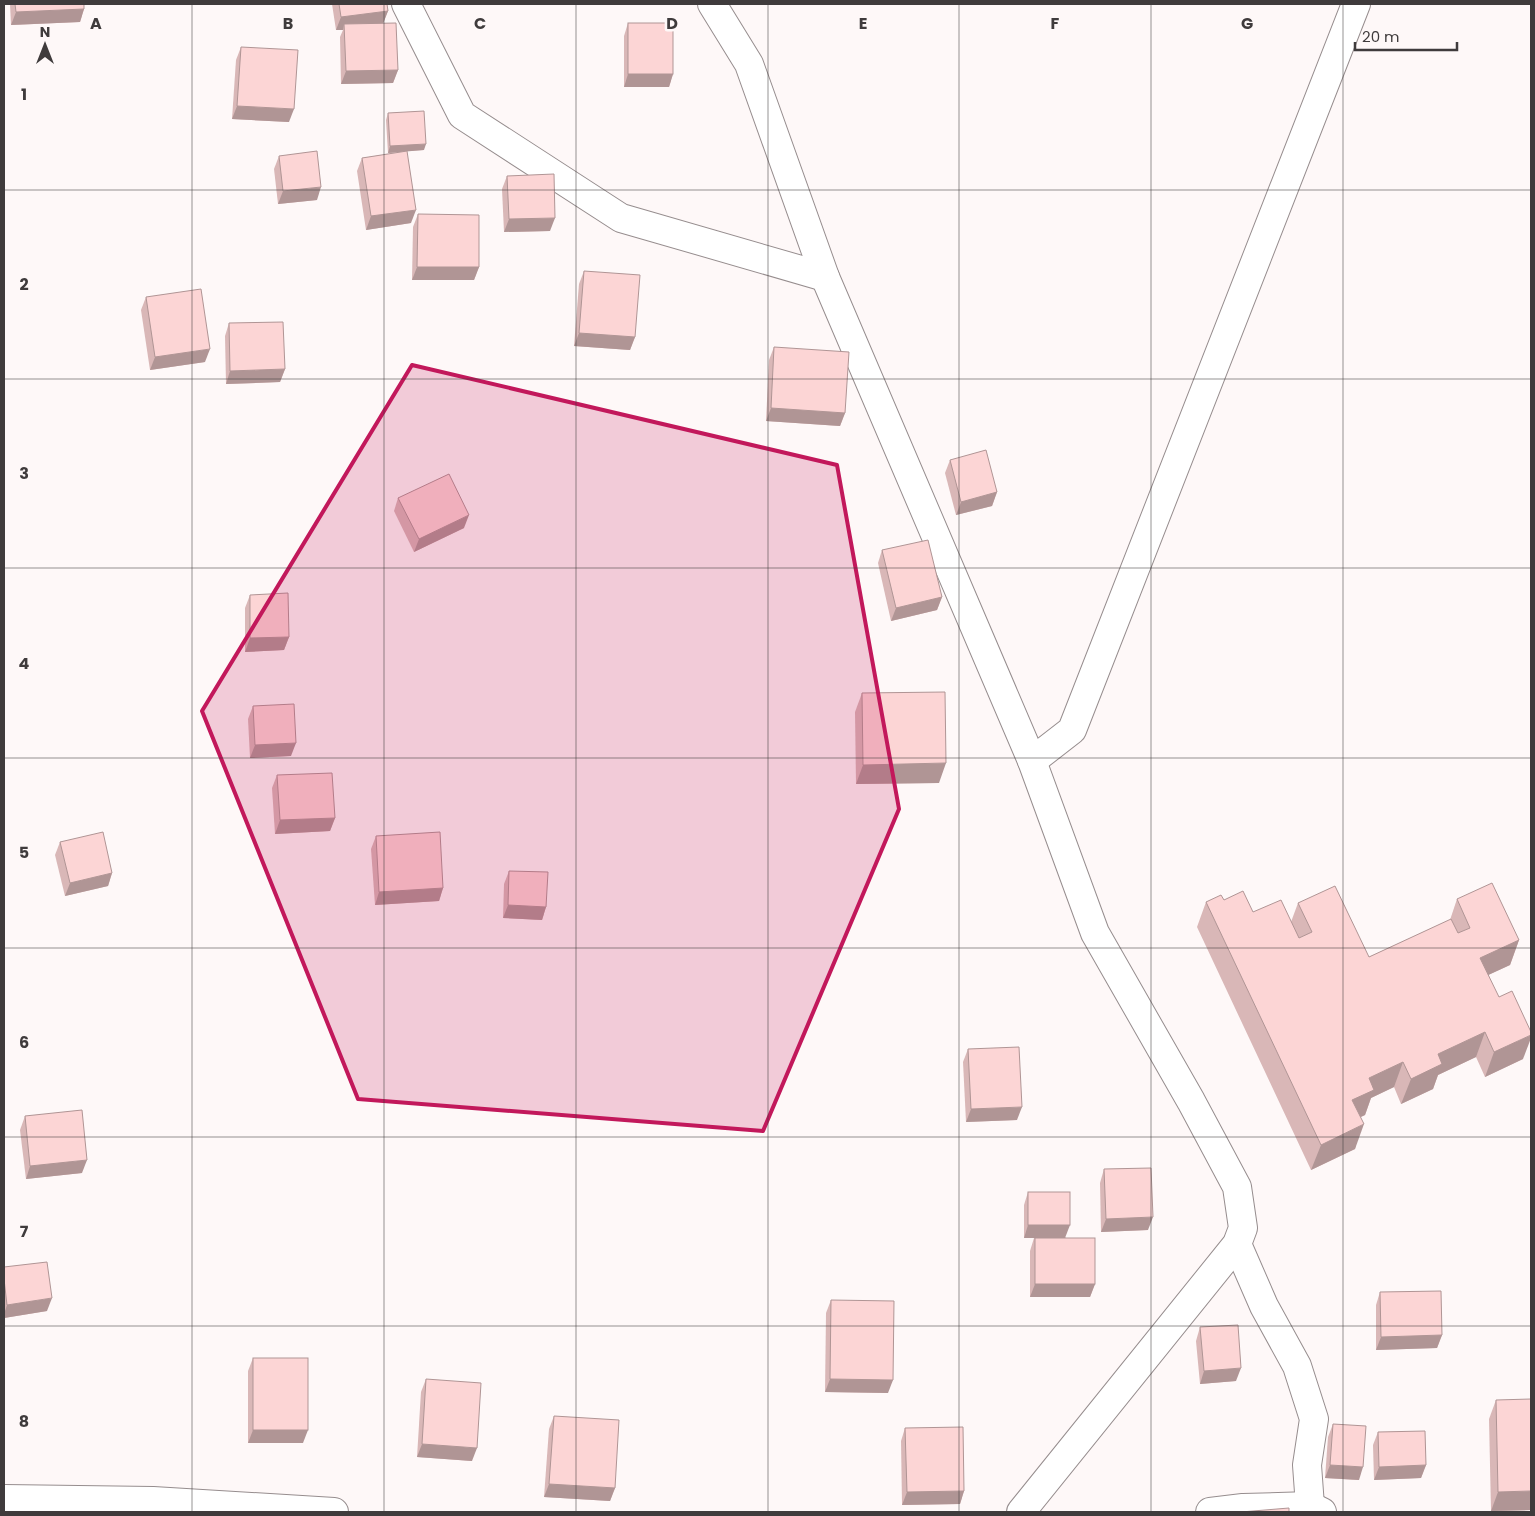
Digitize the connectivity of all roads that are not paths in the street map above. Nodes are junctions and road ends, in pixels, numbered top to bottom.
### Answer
1 (406, 4) edge
2 (712, 4) edge
3 (1356, 4) edge
4 (825, 277) junction
5 (1032, 761) junction
6 (1237, 1244) junction
7 (4, 1499) edge
8 (1316, 1509) edge
9 (334, 1512) edge
10 (1021, 1512) edge
11 (1210, 1512) edge

1 - 4 street
2 - 4 street
3 - 5 street
4 - 5 street
5 - 6 street
6 - 8 street
6 - 10 street
7 - 9 street
8 - 11 street

